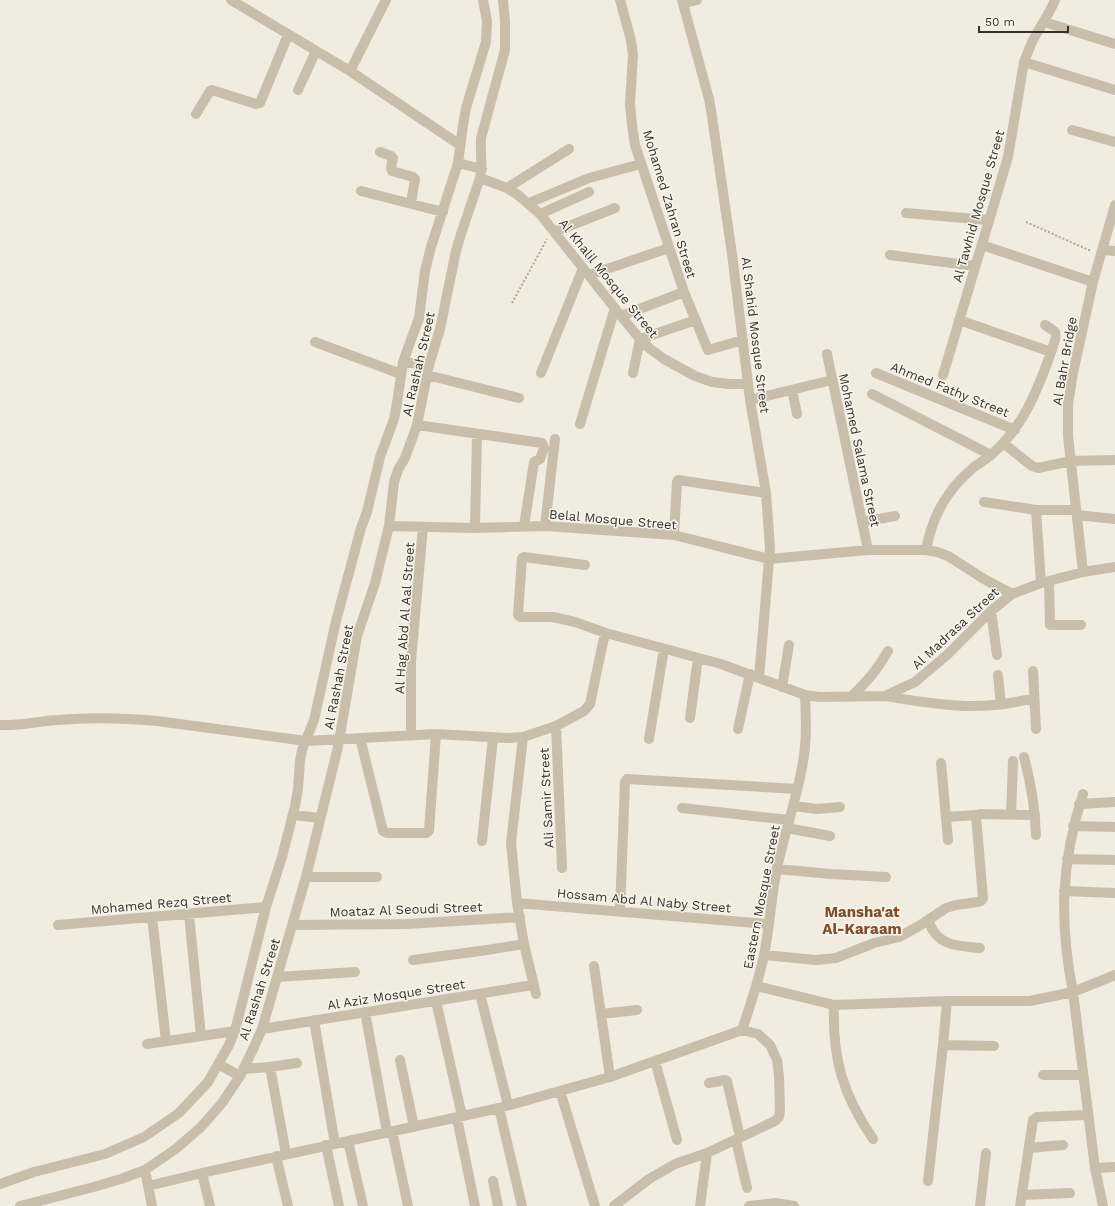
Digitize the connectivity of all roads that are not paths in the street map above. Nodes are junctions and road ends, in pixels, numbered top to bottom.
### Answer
1 (231, 0) edge
2 (386, 0) edge
3 (483, 0) edge
4 (503, 0) edge
5 (620, 0) edge
6 (697, 0) edge
7 (1055, 0) edge
8 (683, 2) edge
9 (496, 21) junction
10 (1044, 22) junction
11 (288, 35) junction
12 (1115, 44) edge
13 (316, 51) junction
14 (1024, 62) junction
15 (350, 71) junction
16 (298, 90) dead end
17 (1115, 90) edge
18 (196, 114) dead end
19 (1072, 130) dead end
20 (1115, 142) edge
21 (460, 145) junction
22 (569, 149) dead end
23 (380, 152) dead end
24 (461, 164) junction
25 (641, 164) junction
26 (480, 172) junction
27 (507, 188) junction
28 (361, 191) dead end
29 (589, 192) dead end
30 (411, 203) junction
31 (529, 203) junction
32 (1115, 205) edge
33 (615, 208) dead end
34 (443, 212) junction
35 (906, 213) dead end
36 (540, 214) junction
37 (988, 220) junction
38 (553, 230) junction
39 (1111, 231) edge
40 (982, 245) junction
41 (669, 248) junction
42 (1115, 251) edge
43 (1102, 253) junction
44 (890, 255) dead end
45 (975, 266) junction
46 (586, 272) junction
47 (1093, 282) junction
48 (684, 292) junction
49 (618, 312) junction
50 (696, 320) junction
51 (960, 320) junction
52 (1045, 325) dead end
53 (640, 339) junction
54 (743, 340) junction
55 (315, 342) dead end
56 (1051, 352) junction
57 (827, 354) dead end
58 (406, 362) junction
59 (427, 368) junction
60 (541, 373) dead end
61 (633, 373) dead end
62 (876, 373) dead end
63 (401, 374) junction
64 (943, 375) dead end
65 (832, 380) junction
66 (748, 384) junction
67 (792, 390) junction
68 (872, 394) dead end
69 (519, 398) dead end
70 (750, 400) junction
71 (797, 414) dead end
72 (580, 424) dead end
73 (417, 425) junction
74 (1015, 430) junction
75 (477, 434) junction
76 (555, 440) dead end
77 (1003, 443) junction
78 (991, 455) junction
79 (1071, 460) junction
80 (1115, 460) edge
81 (766, 493) junction
82 (984, 502) dead end
83 (1036, 510) junction
84 (1076, 512) junction
85 (895, 516) dead end
86 (1115, 519) edge
87 (862, 522) junction
88 (389, 526) junction
89 (524, 526) junction
90 (546, 526) junction
91 (423, 527) junction
92 (475, 528) junction
93 (674, 535) junction
94 (868, 550) junction
95 (926, 550) junction
96 (769, 559) junction
97 (586, 565) dead end
98 (1115, 568) edge
99 (1083, 572) junction
100 (1045, 582) junction
101 (1012, 594) junction
102 (991, 611) junction
103 (1081, 625) dead end
104 (606, 633) junction
105 (790, 645) dead end
106 (664, 649) junction
107 (888, 651) dead end
108 (997, 655) dead end
109 (698, 658) junction
110 (1033, 672) dead end
111 (998, 675) dead end
112 (755, 676) junction
113 (782, 686) junction
114 (805, 696) junction
115 (886, 696) junction
116 (851, 697) junction
117 (1034, 698) junction
118 (1001, 705) junction
119 (690, 718) dead end
120 (0, 725) edge
121 (556, 726) junction
122 (738, 729) dead end
123 (1036, 729) dead end
124 (436, 734) junction
125 (411, 735) junction
126 (523, 737) junction
127 (360, 738) junction
128 (493, 738) junction
129 (649, 739) dead end
130 (336, 740) junction
131 (310, 741) junction
132 (1024, 757) dead end
133 (1013, 761) dead end
134 (941, 763) dead end
135 (798, 789) junction
136 (1115, 802) edge
137 (794, 806) junction
138 (840, 807) dead end
139 (682, 808) dead end
140 (977, 815) junction
141 (1011, 815) junction
142 (1035, 815) junction
143 (296, 816) junction
144 (946, 817) junction
145 (316, 818) junction
146 (788, 824) junction
147 (1073, 826) junction
148 (1115, 827) edge
149 (1036, 835) dead end
150 (830, 836) dead end
151 (948, 840) dead end
152 (482, 841) dead end
153 (1067, 860) junction
154 (1115, 860) edge
155 (562, 868) dead end
156 (777, 869) junction
157 (306, 877) junction
158 (377, 877) dead end
159 (886, 877) dead end
160 (1064, 891) junction
161 (1115, 894) edge
162 (517, 903) junction
163 (266, 907) junction
164 (620, 911) junction
165 (188, 914) junction
166 (152, 917) junction
167 (520, 917) junction
168 (928, 920) junction
169 (768, 924) junction
170 (58, 925) dead end
171 (293, 925) junction
172 (524, 944) junction
173 (980, 948) dead end
174 (764, 955) junction
175 (413, 960) dead end
176 (594, 966) dead end
177 (355, 972) dead end
178 (1115, 975) edge
179 (278, 977) junction
180 (756, 986) junction
181 (1073, 992) junction
182 (480, 994) junction
183 (436, 1001) junction
184 (947, 1001) junction
185 (834, 1005) junction
186 (637, 1010) dead end
187 (366, 1012) junction
188 (601, 1014) junction
189 (314, 1020) junction
190 (262, 1029) junction
191 (742, 1030) junction
192 (236, 1031) junction
193 (201, 1036) junction
194 (166, 1040) junction
195 (147, 1044) dead end
196 (943, 1045) junction
197 (994, 1046) dead end
198 (400, 1060) dead end
199 (655, 1061) junction
200 (297, 1063) dead end
201 (222, 1065) junction
202 (270, 1067) junction
203 (240, 1073) junction
204 (1083, 1075) junction
205 (1043, 1076) dead end
206 (610, 1077) junction
207 (709, 1083) dead end
208 (560, 1091) junction
209 (504, 1106) junction
210 (1088, 1115) junction
211 (460, 1117) junction
212 (414, 1127) junction
213 (389, 1132) junction
214 (738, 1139) junction
215 (873, 1139) dead end
216 (677, 1140) dead end
217 (348, 1141) junction
218 (330, 1145) junction
219 (1063, 1145) dead end
220 (1029, 1148) junction
221 (707, 1153) junction
222 (986, 1153) dead end
223 (281, 1155) junction
224 (1115, 1167) edge
225 (1096, 1168) junction
226 (145, 1170) junction
227 (202, 1173) junction
228 (493, 1181) dead end
229 (928, 1181) dead end
230 (0, 1184) edge
231 (148, 1186) junction
232 (747, 1188) dead end
233 (1070, 1193) dead end
234 (1022, 1195) junction
235 (20, 1206) edge
236 (152, 1206) edge
237 (210, 1206) edge
238 (288, 1206) edge
239 (339, 1206) edge
240 (363, 1206) edge
241 (408, 1206) edge
242 (475, 1206) edge
243 (498, 1206) edge
244 (522, 1206) edge
245 (594, 1206) edge
246 (614, 1206) edge
247 (700, 1206) edge
248 (749, 1206) edge
249 (794, 1206) edge
250 (980, 1206) edge
251 (1020, 1206) edge
252 (1103, 1206) edge

1 - 11 street
2 - 15 street
3 - 9 street, Al Rashah Street
4 - 9 street, Al Rashah Street
5 - 25 street, Mohamed Zahran Street
6 - 8 street
7 - 10 street, Al Tawhid Mosque Street
8 - 54 street, Al Shahid Mosque Street
9 - 21 street, Al Rashah Street
9 - 26 street, Al Rashah Street
10 - 12 street
10 - 14 street, Al Tawhid Mosque Street
11 - 13 street
11 - 18 street
13 - 15 street
13 - 16 street
14 - 17 street
14 - 37 street, Al Tawhid Mosque Street
15 - 21 street
19 - 20 street
21 - 24 street, Al Rashah Street
22 - 27 street
23 - 30 street
24 - 26 street, Al Khalil Mosque Street
24 - 34 street, Al Rashah Street
25 - 31 street
25 - 41 street, Mohamed Zahran Street
26 - 27 street, Al Khalil Mosque Street
26 - 59 street, Al Rashah Street
27 - 31 street, Al Khalil Mosque Street
28 - 30 street
29 - 36 street
30 - 34 street
31 - 36 street, Al Khalil Mosque Street
32 - 39 street, Al Bahr Bridge
33 - 38 street
34 - 58 street, Al Rashah Street
35 - 37 street
36 - 38 street, Al Khalil Mosque Street
37 - 40 street, Al Tawhid Mosque Street
38 - 46 street, Al Khalil Mosque Street
39 - 43 street, Al Bahr Bridge
40 - 45 street, Al Tawhid Mosque Street
40 - 47 street
41 - 46 street
41 - 48 street, Mohamed Zahran Street
42 - 43 street
43 - 47 street, Al Bahr Bridge
44 - 45 street
45 - 51 street, Al Tawhid Mosque Street
46 - 49 street, Al Khalil Mosque Street
46 - 60 street
47 - 79 street, Al Bahr Bridge
48 - 49 street
48 - 50 street, Mohamed Zahran Street
49 - 53 street, Al Khalil Mosque Street
49 - 72 street
50 - 53 street
50 - 54 street, Mohamed Zahran Street
51 - 56 street
51 - 64 street, Al Tawhid Mosque Street
52 - 56 street
53 - 61 street
53 - 66 street, Al Khalil Mosque Street
54 - 66 street, Al Shahid Mosque Street
55 - 63 street
56 - 74 street
57 - 65 street, Mohamed Salama Street
58 - 59 street
58 - 63 street, Al Rashah Street
59 - 69 street
59 - 73 street, Al Rashah Street
62 - 74 street, Ahmed Fathy Street
63 - 131 street, Al Rashah Street
65 - 67 street
65 - 87 street, Mohamed Salama Street
66 - 70 street, Al Shahid Mosque Street
67 - 70 street
67 - 71 street
68 - 78 street
70 - 81 street, Al Shahid Mosque Street
73 - 75 street
73 - 88 street, Al Rashah Street
74 - 77 street
75 - 89 street
75 - 92 street
76 - 90 street
77 - 78 street
77 - 79 street
78 - 95 street
79 - 80 street
79 - 84 street, Al Bahr Bridge
81 - 93 street
81 - 96 street, Al Shahid Mosque Street
82 - 83 street
83 - 84 street
83 - 100 street
84 - 86 street
84 - 99 street, Al Bahr Bridge
85 - 87 street
87 - 94 street, Mohamed Salama Street
88 - 91 street, Belal Mosque Street
88 - 130 street, Al Rashah Street
89 - 90 street, Belal Mosque Street
89 - 92 street, Belal Mosque Street
90 - 93 street, Belal Mosque Street
91 - 92 street, Belal Mosque Street
91 - 125 street, Al Hag Abd Al Aal Street
93 - 96 street, Belal Mosque Street
94 - 95 street, Belal Mosque Street
94 - 96 street, Belal Mosque Street
95 - 101 street, Belal Mosque Street
96 - 112 street, Al Shahid Mosque Street
97 - 104 street, Al Madrasa Street
98 - 99 street, Al Madrasa Street
99 - 100 street, Al Madrasa Street
100 - 101 street, Al Madrasa Street
100 - 103 street
101 - 102 street, Al Madrasa Street
102 - 108 street
102 - 115 street, Al Madrasa Street
104 - 106 street, Al Madrasa Street
104 - 121 street
105 - 113 street
106 - 109 street, Al Madrasa Street
106 - 129 street
107 - 116 street
109 - 112 street, Al Madrasa Street
109 - 119 street
110 - 117 street
111 - 118 street
112 - 113 street, Al Madrasa Street
112 - 122 street, Al Shahid Mosque Street
113 - 114 street, Al Madrasa Street
114 - 116 street, Al Madrasa Street
114 - 135 street, Eastern Mosque Street
115 - 116 street, Al Madrasa Street
115 - 118 street
117 - 118 street
117 - 123 street
120 - 131 street
121 - 126 street
121 - 155 street, Ali Samir Street
124 - 125 street
124 - 127 street
124 - 128 street
125 - 127 street
126 - 128 street
126 - 162 street
127 - 130 street
128 - 152 street
130 - 131 street
130 - 145 street, Al Rashah Street
131 - 143 street, Al Rashah Street
132 - 142 street
133 - 141 street
134 - 144 street
135 - 137 street, Eastern Mosque Street
135 - 164 street
136 - 147 street
137 - 138 street
137 - 146 street, Eastern Mosque Street
139 - 146 street
140 - 141 street
140 - 144 street
140 - 168 street
141 - 142 street
142 - 149 street
143 - 145 street
143 - 163 street, Al Rashah Street
144 - 151 street
145 - 157 street, Al Rashah Street
146 - 150 street
146 - 156 street, Eastern Mosque Street
147 - 148 street
147 - 153 street
153 - 154 street
153 - 160 street
156 - 159 street
156 - 169 street, Eastern Mosque Street
157 - 158 street
157 - 171 street, Al Rashah Street
160 - 161 street
160 - 181 street
162 - 164 street, Hossam Abd Al Naby Street
162 - 167 street
163 - 165 street, Mohamed Rezq Street
163 - 192 street, Al Rashah Street
164 - 169 street, Hossam Abd Al Naby Street
165 - 166 street, Mohamed Rezq Street
165 - 193 street
166 - 170 street, Mohamed Rezq Street
166 - 194 street
167 - 171 street, Moataz Al Seoudi Street
167 - 172 street
168 - 173 street
168 - 174 street
169 - 174 street, Eastern Mosque Street
171 - 179 street, Al Rashah Street
172 - 175 street
172 - 182 street, Al Aziz Mosque Street
174 - 180 street, Eastern Mosque Street
176 - 188 street
177 - 179 street
178 - 181 street
179 - 190 street, Al Rashah Street
180 - 185 street
180 - 191 street, Eastern Mosque Street
181 - 184 street
181 - 204 street
182 - 183 street, Al Aziz Mosque Street
182 - 209 street
183 - 187 street, Al Aziz Mosque Street
183 - 211 street
184 - 185 street
184 - 196 street
185 - 215 street
186 - 188 street
187 - 189 street, Al Aziz Mosque Street
187 - 213 street
188 - 206 street
189 - 190 street, Al Aziz Mosque Street
189 - 218 street
190 - 203 street, Al Rashah Street
191 - 199 street
191 - 214 street
192 - 193 street
192 - 201 street, Al Rashah Street
193 - 194 street
194 - 195 street
196 - 197 street
196 - 229 street
198 - 212 street
199 - 206 street
199 - 216 street
200 - 202 street
201 - 203 street
201 - 230 street, Al Rashah Street
202 - 203 street
202 - 223 street
203 - 226 street, Al Rashah Street
204 - 205 street
204 - 210 street
206 - 208 street
207 - 214 street
208 - 209 street
208 - 245 street
209 - 211 street
209 - 244 street
210 - 220 street
210 - 225 street
211 - 212 street
211 - 242 street
212 - 213 street
213 - 217 street
213 - 241 street
214 - 221 street
214 - 232 street
217 - 218 street
217 - 240 street
218 - 223 street
218 - 239 street
219 - 220 street
220 - 234 street
221 - 246 street
221 - 247 street
222 - 250 street
223 - 227 street
223 - 238 street
224 - 225 street
225 - 252 street
226 - 231 street
226 - 235 street, Al Rashah Street
227 - 231 street
227 - 237 street
228 - 243 street
231 - 236 street
233 - 234 street
234 - 251 street
248 - 249 street

